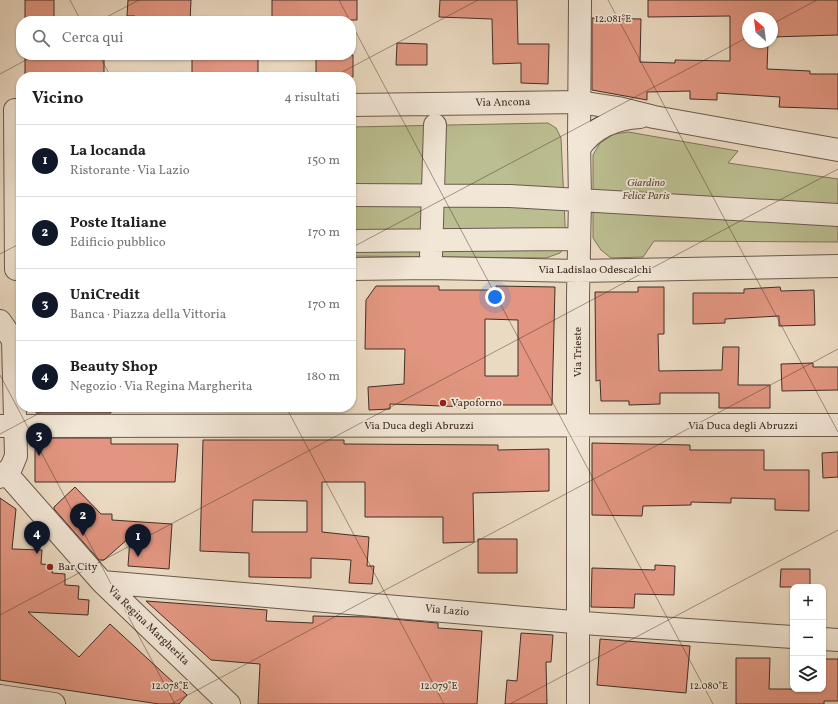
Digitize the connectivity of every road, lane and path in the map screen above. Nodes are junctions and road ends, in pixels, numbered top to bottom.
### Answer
1 (580, 0) edge
2 (579, 102) junction
3 (356, 105) edge
4 (12, 111) edge
5 (654, 117) junction
6 (436, 125) dead end
7 (579, 149) junction
8 (838, 150) edge
9 (16, 166) edge
10 (356, 195) edge
11 (433, 195) junction
12 (580, 200) junction
13 (838, 215) edge
14 (16, 218) edge
15 (572, 239) dead end
16 (433, 240) junction
17 (356, 241) edge
18 (838, 266) edge
19 (430, 268) junction
20 (12, 269) edge
21 (356, 269) edge
22 (578, 271) junction
23 (0, 321) edge
24 (16, 331) edge
25 (16, 342) edge
26 (838, 425) edge
27 (8, 426) edge
28 (578, 426) junction
29 (3, 475) edge
30 (102, 582) junction
31 (578, 622) junction
32 (790, 637) edge
33 (826, 639) edge
34 (838, 640) edge
35 (0, 696) edge
36 (54, 704) edge
37 (229, 704) edge
38 (578, 704) edge

1 - 2 street, Via Trieste
2 - 3 street, Via Ancona
2 - 5 street, Via Ancona
2 - 7 street, Via Trieste
4 - 9 street
5 - 7 street, Via Ancona
5 - 8 street, Via Ancona
6 - 11 street
7 - 12 street, Via Trieste
10 - 11 street
11 - 12 street
11 - 16 street
12 - 13 street
12 - 22 street, Via Trieste
14 - 20 street
15 - 16 street
16 - 17 street
16 - 19 street
18 - 22 street, Via Ladislao Odescalchi
19 - 21 street, Via Ladislao Odescalchi
19 - 22 street, Via Ladislao Odescalchi
22 - 28 street, Via Trieste
23 - 24 street
25 - 27 street
26 - 28 street, Via Duca degli Abruzzi
27 - 28 street, Via Duca degli Abruzzi
27 - 29 street
28 - 31 street, Via Trieste
29 - 30 street, Via Regina Margherita
30 - 31 street, Via Lazio
30 - 37 street, Via Regina Margherita
31 - 32 street, Via Lazio
31 - 38 street, Via Trieste
33 - 34 street
35 - 36 street

